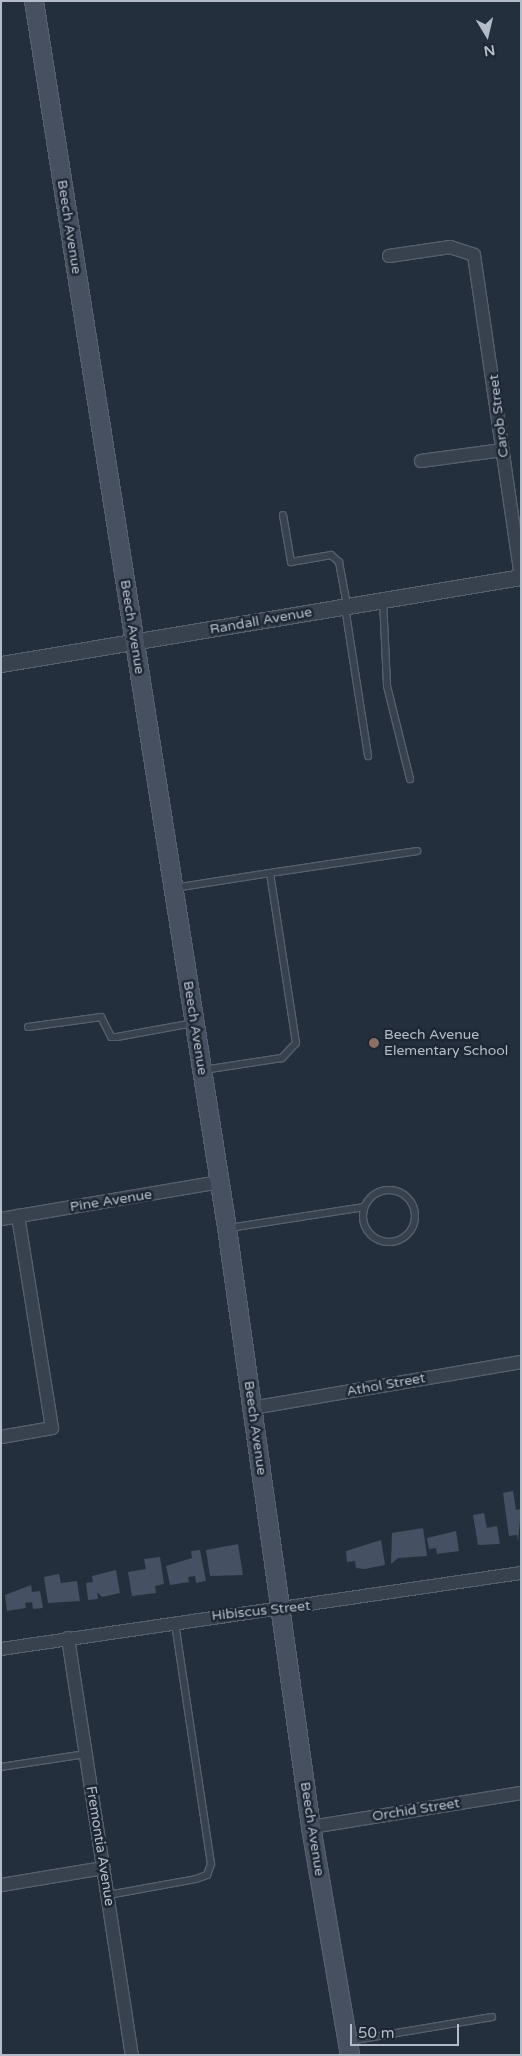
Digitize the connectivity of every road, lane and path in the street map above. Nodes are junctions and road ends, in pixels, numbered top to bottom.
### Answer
1 (34, 1) edge
2 (388, 256) dead end
3 (502, 450) junction
4 (421, 461) dead end
5 (283, 515) dead end
6 (521, 577) edge
7 (384, 600) junction
8 (346, 607) junction
9 (134, 643) junction
10 (1, 664) edge
11 (368, 756) dead end
12 (410, 779) dead end
13 (417, 851) dead end
14 (270, 873) junction
15 (172, 888) junction
16 (194, 1023) junction
17 (28, 1027) dead end
18 (202, 1070) junction
19 (220, 1182) junction
20 (364, 1207) junction
21 (18, 1216) junction
22 (1, 1219) edge
23 (227, 1228) junction
24 (521, 1362) edge
25 (252, 1408) junction
26 (1, 1437) edge
27 (521, 1573) edge
28 (282, 1611) junction
29 (175, 1621) junction
30 (68, 1638) junction
31 (1, 1649) edge
32 (86, 1754) junction
33 (1, 1767) edge
34 (521, 1793) edge
35 (311, 1827) junction
36 (104, 1868) junction
37 (1, 1885) edge
38 (108, 1895) junction
39 (492, 2017) dead end
40 (348, 2048) edge
41 (130, 2054) edge

1 - 9 main road, Beech Avenue
2 - 3 street, Carob Street
3 - 4 street
3 - 6 street, Carob Street
5 - 8 lane
6 - 7 street, Randall Avenue
7 - 8 street, Randall Avenue
7 - 12 lane
8 - 9 street, Randall Avenue
8 - 11 lane
9 - 10 street, Randall Avenue
9 - 15 main road, Beech Avenue
13 - 14 lane
14 - 15 lane
14 - 18 lane
15 - 16 main road, Beech Avenue
16 - 17 lane
16 - 18 main road, Beech Avenue
18 - 19 main road, Beech Avenue
19 - 21 street, Pine Avenue
19 - 23 main road, Beech Avenue
20 - 20 lane
20 - 23 lane
21 - 22 street, Pine Avenue
21 - 26 street
23 - 25 main road, Beech Avenue
24 - 25 street, Athol Street
25 - 28 main road, Beech Avenue
27 - 28 street, Hibiscus Street
28 - 29 street, Hibiscus Street
28 - 35 main road, Beech Avenue
29 - 30 street, Hibiscus Street
29 - 38 lane
30 - 31 street, Hibiscus Street
30 - 32 street, Fremontia Avenue
32 - 33 lane
32 - 36 street, Fremontia Avenue
34 - 35 street, Orchid Street
35 - 40 main road, Beech Avenue
36 - 37 street
36 - 38 street, Fremontia Avenue
38 - 41 street, Fremontia Avenue
39 - 40 lane

